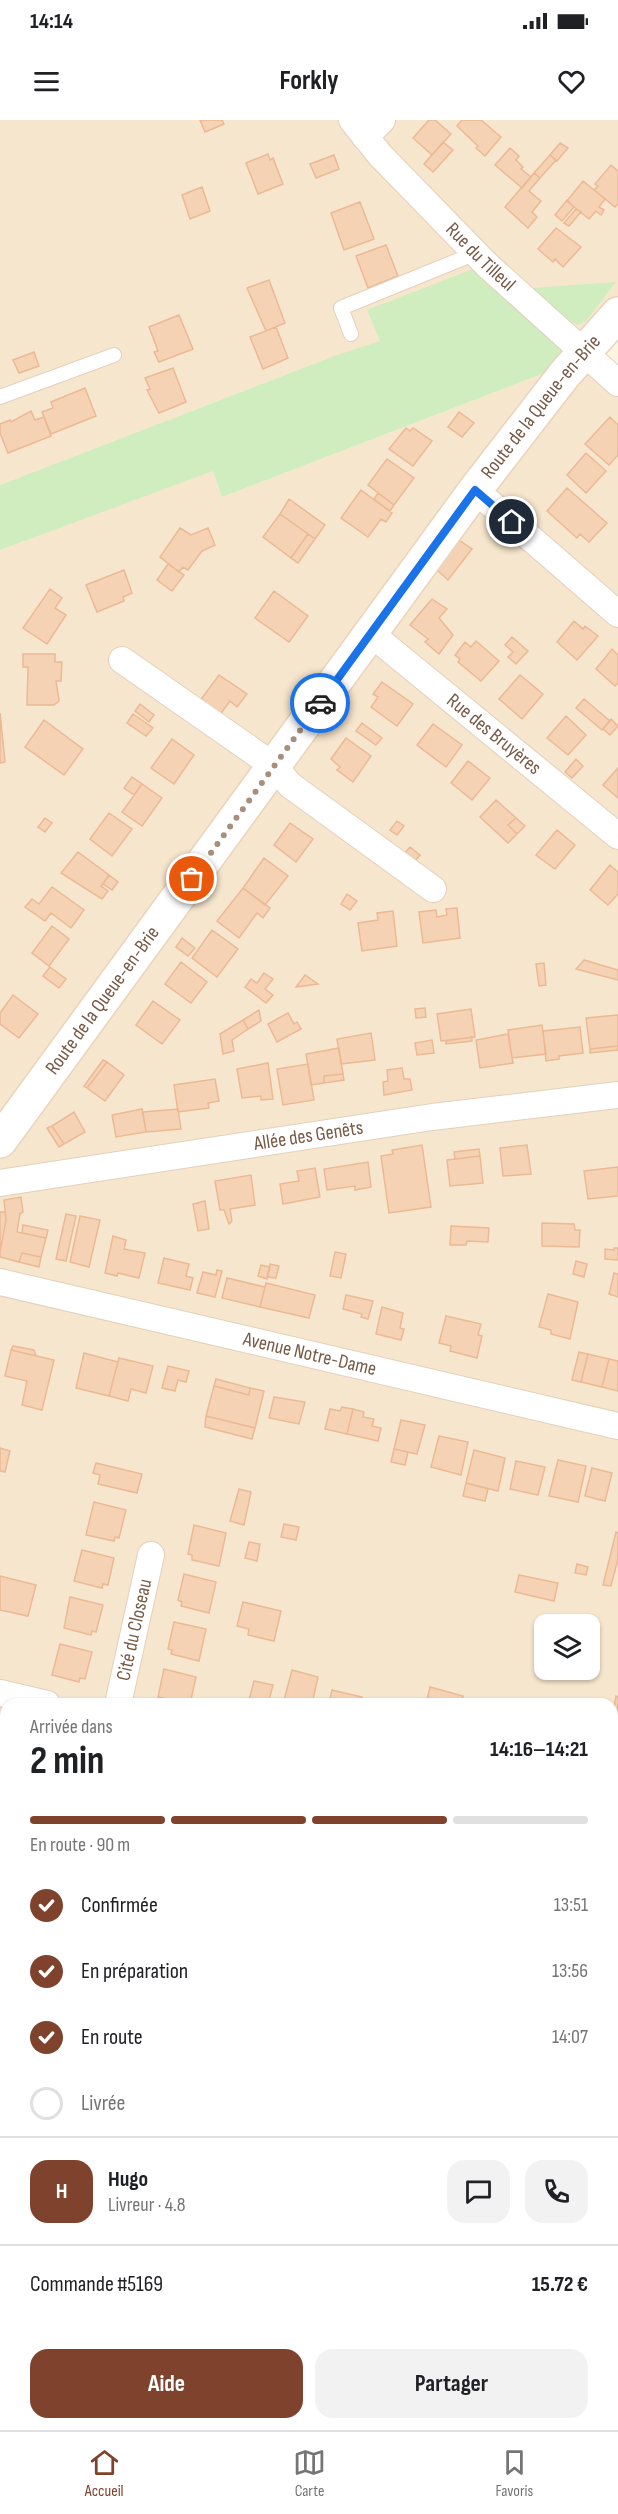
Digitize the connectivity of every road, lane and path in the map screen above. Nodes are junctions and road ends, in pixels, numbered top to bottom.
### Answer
1 (366, 126) edge
2 (476, 253) junction
3 (618, 314) edge
4 (351, 334) dead end
5 (582, 353) junction
6 (114, 355) dead end
7 (618, 383) edge
8 (0, 397) edge
9 (475, 490) junction
10 (618, 614) edge
11 (370, 633) junction
12 (122, 660) dead end
13 (274, 766) junction
14 (618, 836) edge
15 (434, 889) dead end
16 (618, 1095) edge
17 (0, 1141) edge
18 (0, 1183) edge
19 (0, 1282) edge
20 (618, 1426) edge
21 (152, 1556) dead end
22 (0, 1693) edge
23 (21, 1698) edge
24 (119, 1698) edge

1 - 2 street, Rue du Tilleul
2 - 4 lane
2 - 5 street, Rue du Tilleul
3 - 5 main road, Route de la Queue-en-Brie
5 - 7 street, Rue du Tilleul
5 - 9 main road, Route de la Queue-en-Brie
6 - 8 lane
9 - 10 street
9 - 11 main road, Route de la Queue-en-Brie
11 - 13 main road, Route de la Queue-en-Brie
11 - 14 street, Rue des Bruyères
12 - 13 street
13 - 15 street
13 - 17 main road, Route de la Queue-en-Brie
16 - 18 street, Allée des Genêts
19 - 20 street, Avenue Notre-Dame
21 - 24 street, Cité du Closeau
22 - 23 street

